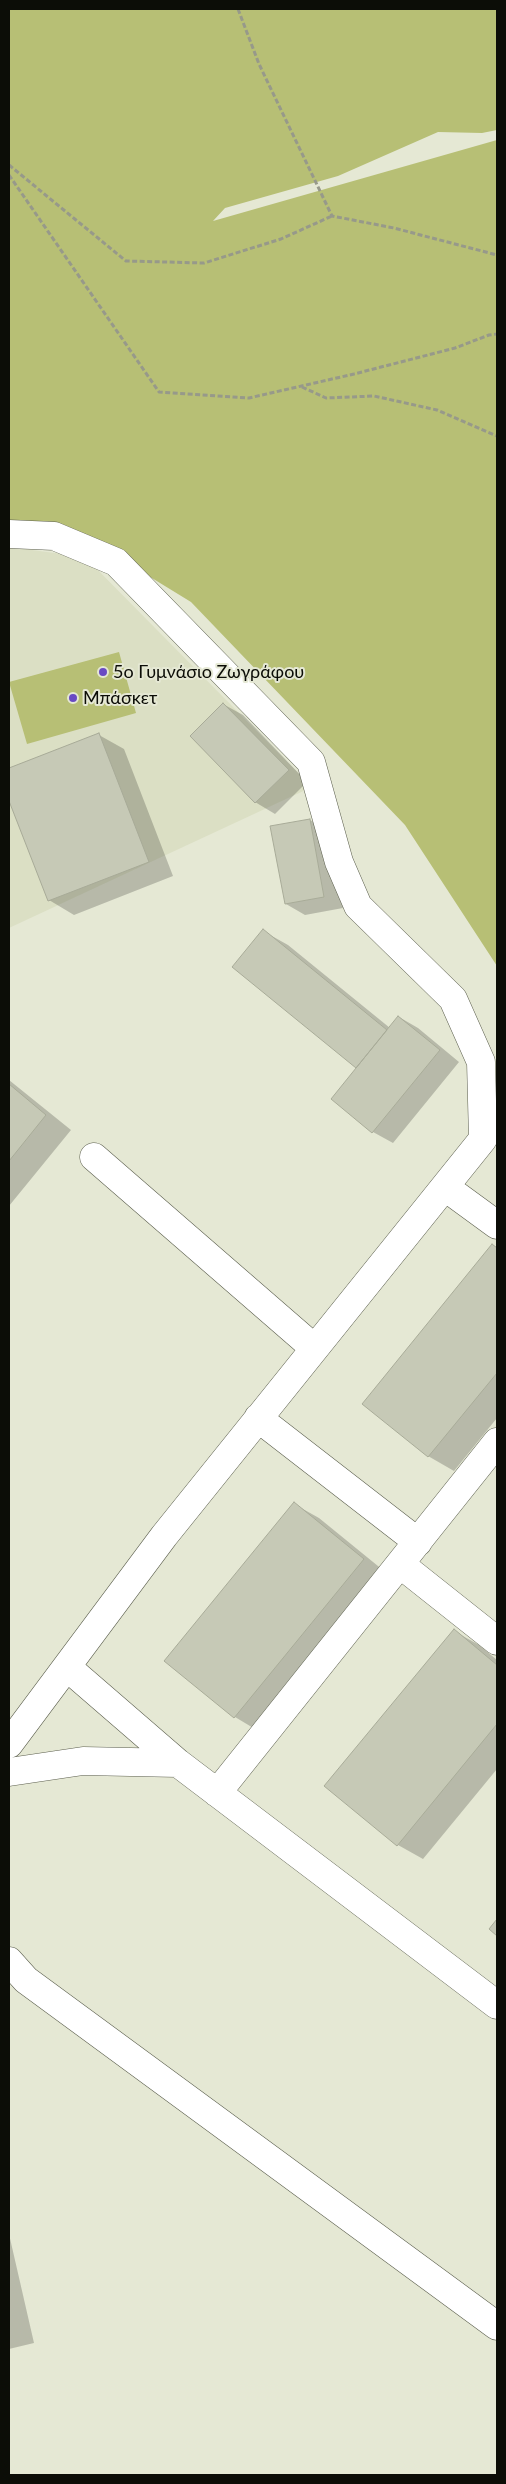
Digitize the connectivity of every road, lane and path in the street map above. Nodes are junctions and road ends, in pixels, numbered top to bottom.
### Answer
1 (238, 9) edge
2 (9, 165) edge
3 (9, 175) edge
4 (332, 216) junction
5 (497, 255) edge
6 (497, 334) edge
7 (301, 386) junction
8 (497, 436) edge
9 (9, 534) edge
10 (94, 1157) dead end
11 (445, 1186) junction
12 (497, 1225) edge
13 (314, 1348) junction
14 (258, 1418) junction
15 (497, 1442) edge
16 (418, 1542) junction
17 (400, 1564) junction
18 (497, 1641) edge
19 (66, 1667) junction
20 (9, 1744) edge
21 (178, 1763) junction
22 (9, 1772) edge
23 (217, 1793) junction
24 (9, 1961) edge
25 (497, 2005) edge
26 (497, 2326) edge

1 - 4 path
2 - 4 path
3 - 7 path
4 - 5 path
6 - 7 path
7 - 8 path
9 - 11 street
10 - 13 street
11 - 12 street
11 - 13 street
13 - 14 street
14 - 16 street
14 - 19 street
15 - 16 street
16 - 17 street
17 - 18 street
17 - 23 street
19 - 20 street
19 - 21 street
21 - 22 street
21 - 23 street
23 - 25 street
24 - 26 street

